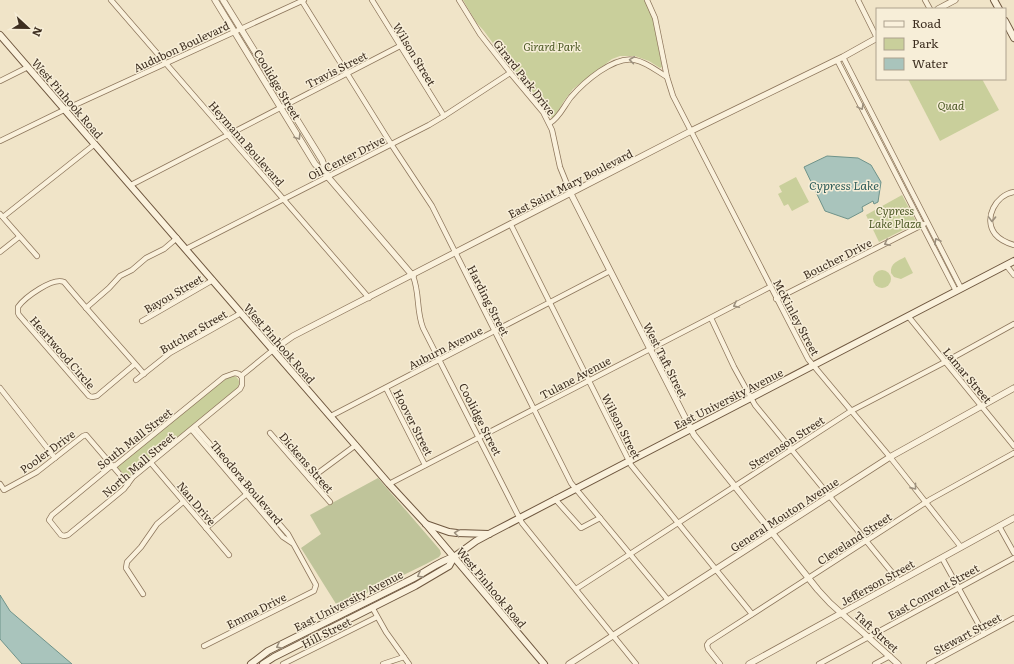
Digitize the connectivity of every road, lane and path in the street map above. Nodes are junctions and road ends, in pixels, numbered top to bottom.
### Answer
1 (111, 0) edge
2 (215, 0) edge
3 (223, 0) edge
4 (303, 0) edge
5 (372, 0) edge
6 (459, 0) edge
7 (648, 0) edge
8 (858, 0) edge
9 (955, 0) edge
10 (940, 8) edge
11 (1006, 23) edge
12 (240, 29) junction
13 (234, 32) junction
14 (0, 35) edge
15 (876, 36) edge
16 (1014, 38) edge
17 (876, 39) edge
18 (400, 46) junction
19 (843, 57) junction
20 (837, 60) junction
21 (166, 63) junction
22 (28, 67) junction
23 (510, 73) junction
24 (348, 74) junction
25 (667, 77) junction
26 (0, 81) edge
27 (857, 85) junction
28 (851, 88) junction
29 (287, 104) junction
30 (280, 108) junction
31 (66, 109) junction
32 (444, 116) junction
33 (550, 123) junction
34 (691, 131) junction
35 (229, 135) junction
36 (0, 141) edge
37 (95, 144) junction
38 (391, 144) junction
39 (885, 144) junction
40 (328, 176) junction
41 (131, 185) junction
42 (1014, 192) edge
43 (571, 194) junction
44 (284, 199) junction
45 (1, 215) edge
46 (927, 222) junction
47 (511, 225) junction
48 (922, 225) junction
49 (19, 237) junction
50 (177, 238) junction
51 (1014, 245) edge
52 (186, 249) junction
53 (0, 252) edge
54 (456, 254) junction
55 (37, 256) dead end
56 (947, 260) junction
57 (1014, 261) edge
58 (942, 263) junction
59 (1006, 265) junction
60 (610, 271) junction
61 (1014, 275) edge
62 (413, 276) junction
63 (213, 280) junction
64 (770, 288) junction
65 (959, 290) junction
66 (369, 298) junction
67 (776, 299) junction
68 (550, 303) junction
69 (86, 308) junction
70 (241, 313) junction
71 (908, 316) junction
72 (711, 318) junction
73 (142, 321) dead end
74 (1014, 324) edge
75 (495, 331) junction
76 (650, 349) junction
77 (273, 350) junction
78 (439, 360) junction
79 (945, 362) junction
80 (135, 364) junction
81 (813, 365) junction
82 (144, 374) junction
83 (241, 376) junction
84 (136, 380) dead end
85 (589, 380) junction
86 (0, 388) edge
87 (386, 388) junction
88 (1014, 388) edge
89 (750, 398) junction
90 (981, 406) junction
91 (534, 409) junction
92 (851, 411) junction
93 (331, 416) junction
94 (193, 428) junction
95 (691, 428) junction
96 (270, 433) dead end
97 (479, 438) junction
98 (356, 445) junction
99 (1014, 446) edge
100 (791, 450) junction
101 (1014, 453) edge
102 (890, 457) junction
103 (56, 458) junction
104 (629, 460) junction
105 (151, 463) junction
106 (425, 465) junction
107 (112, 466) junction
108 (310, 479) junction
109 (0, 484) edge
110 (128, 484) junction
111 (389, 484) junction
112 (734, 486) junction
113 (575, 488) junction
114 (250, 491) junction
115 (246, 495) junction
116 (829, 496) junction
117 (555, 499) junction
118 (183, 502) junction
119 (330, 502) dead end
120 (926, 502) junction
121 (519, 518) junction
122 (600, 518) junction
123 (1014, 518) edge
124 (678, 523) junction
125 (426, 524) junction
126 (999, 526) junction
127 (55, 528) joint
128 (206, 528) junction
129 (773, 533) junction
130 (489, 534) junction
131 (866, 541) junction
132 (292, 543) junction
133 (961, 547) junction
134 (1014, 553) edge
135 (630, 554) junction
136 (229, 555) dead end
137 (454, 557) junction
138 (942, 558) junction
139 (1014, 558) edge
140 (716, 570) junction
141 (808, 578) junction
142 (898, 582) junction
143 (958, 588) junction
144 (315, 589) joint
145 (576, 589) junction
146 (143, 594) dead end
147 (668, 600) junction
148 (369, 601) junction
149 (372, 608) junction
150 (842, 613) junction
151 (752, 614) junction
152 (377, 617) junction
153 (1014, 618) edge
154 (984, 634) junction
155 (613, 636) junction
156 (869, 637) junction
157 (204, 646) dead end
158 (890, 656) junction
159 (404, 657) junction
160 (254, 663) edge
161 (263, 664) edge
162 (283, 664) edge
163 (383, 664) edge
164 (409, 664) edge
165 (544, 664) edge
166 (569, 664) edge
167 (636, 664) edge
168 (720, 664) edge
169 (749, 664) edge
170 (819, 664) edge
171 (875, 664) edge
172 (898, 664) edge
173 (929, 664) edge

1 - 21 street, Heymann Boulevard
2 - 13 street, Coolidge Street
3 - 12 street, Coolidge Street
4 - 12 street, Audubon Boulevard
4 - 24 street, Harding Street
5 - 18 street, Wilson Street
6 - 23 street, Girard Park Drive
7 - 25 street, McKinley Street
8 - 15 street
9 - 10 street
11 - 16 main road
12 - 13 street, Audubon Boulevard
12 - 29 street, Coolidge Street
13 - 21 street, Audubon Boulevard
13 - 30 street, Coolidge Street
14 - 22 main road, West Pinhook Road
17 - 19 street, East Saint Mary Boulevard
18 - 24 street, Travis Street
18 - 32 street, Wilson Street
19 - 20 street, East Saint Mary Boulevard
19 - 27 street
20 - 28 street
20 - 34 street, East Saint Mary Boulevard
21 - 31 street, Audubon Boulevard
21 - 35 street, Heymann Boulevard
22 - 26 street
22 - 31 main road, West Pinhook Road
23 - 32 street, Oil Center Drive
23 - 33 street, Girard Park Drive
24 - 29 street, Travis Street
24 - 38 street, Harding Street
25 -> 33 street
25 - 34 street, McKinley Street
27 - 28 street
27 - 39 street
28 -> 39 street
29 - 30 street, Travis Street
29 - 40 street, Coolidge Street
30 - 35 street, Travis Street
30 -> 40 street, Coolidge Street
31 - 36 street, Audubon Boulevard
31 - 37 main road, West Pinhook Road
32 - 38 street, Oil Center Drive
33 - 43 street, Girard Park Drive
34 - 43 street, East Saint Mary Boulevard
34 - 64 street, McKinley Street
35 - 41 street, Travis Street
35 - 44 street, Heymann Boulevard
37 - 41 main road, West Pinhook Road
37 - 45 street
38 - 40 street, Oil Center Drive
38 - 54 street, Harding Street
39 - 46 street
39 - 48 street
40 - 44 street, Oil Center Drive
40 - 62 street, Coolidge Street
41 - 50 main road, West Pinhook Road
42 -> 51 street
43 - 47 street, East Saint Mary Boulevard
43 - 60 street, West Taft Street
44 - 52 street, Oil Center Drive
44 - 66 street, Heymann Boulevard
45 - 49 street
46 - 48 street, Boucher Drive
56 -> 46 street
47 - 54 street, East Saint Mary Boulevard
47 - 68 street, Wilson Street
48 - 58 street
48 -> 67 street, Boucher Drive
49 - 53 street
49 - 55 street
50 - 52 main road, West Pinhook Road
50 - 69 street
52 - 63 main road, West Pinhook Road
54 - 62 street, East Saint Mary Boulevard
54 - 75 street, Harding Street
56 - 58 street
56 - 65 street
57 - 59 main road, East University Avenue
58 - 65 street
59 - 61 street
59 - 65 main road, East University Avenue
60 - 68 street, Auburn Avenue
60 - 76 street, West Taft Street
62 - 66 street, East Saint Mary Boulevard
62 - 78 street, Coolidge Street
63 - 70 main road, West Pinhook Road
63 - 73 street, Bayou Street
64 - 67 street, McKinley Street
64 -> 72 street, Tulane Avenue
65 - 71 main road, East University Avenue
66 - 77 street, East Saint Mary Boulevard
67 - 81 street, McKinley Street
68 - 75 street, Auburn Avenue
68 - 85 street, Wilson Street
69 - 80 street, Heartwood Circle
69 - 80 street, Heartwood Circle
70 - 77 main road, West Pinhook Road
70 - 82 street, Butcher Street
71 - 79 street, Lamar Street
71 - 81 main road, East University Avenue
72 - 76 street, Tulane Avenue
72 - 89 street
74 - 79 street, Stevenson Street
75 - 78 street, Auburn Avenue
75 - 91 street, Harding Street
76 - 85 street, Tulane Avenue
76 - 95 street, West Taft Street
77 - 83 street
77 - 93 main road, West Pinhook Road
78 - 87 street, Auburn Avenue
78 - 97 street, Coolidge Street
79 - 90 street, Lamar Street
79 - 92 street, Stevenson Street
80 - 82 street, Heartwood Circle
81 - 89 main road, East University Avenue
81 - 92 street, McKinley Street
82 - 84 street, Butcher Street
83 - 94 street, North Mall Street
83 - 107 street, South Mall Street
85 - 91 street, Tulane Avenue
85 - 104 street, Wilson Street
86 - 103 street
87 - 93 street, Auburn Avenue
87 - 106 street, Hoover Street
88 - 90 street, General Mouton Avenue
89 - 95 main road, East University Avenue
89 - 100 street
90 - 99 street, Lamar Street
90 - 102 street, General Mouton Avenue
91 - 97 street, Tulane Avenue
91 - 113 street, Harding Street
92 - 100 street, Stevenson Street
92 - 102 street, McKinley Street
93 - 98 main road, West Pinhook Road
94 - 105 street, North Mall Street
94 - 114 street, Theodora Boulevard
94 - 115 street, Theodora Boulevard
95 - 104 main road, East University Avenue
95 - 112 street, West Taft Street
96 - 108 street, Dickens Street
97 - 106 street, Tulane Avenue
97 - 121 street, Coolidge Street
98 - 108 street
98 - 111 main road, West Pinhook Road
100 - 112 street, Stevenson Street
100 - 116 street
101 - 120 street, Cleveland Street
102 - 116 street, General Mouton Avenue
102 -> 120 street, McKinley Street
103 - 107 street, Pooler Drive
103 - 109 street, Pooler Drive
104 - 113 main road, East University Avenue
104 - 124 street, Wilson Street
105 - 110 street, North Mall Street
105 - 118 street, Nan Drive
106 - 111 street, Tulane Avenue
107 - 110 street, Pooler Drive
107 - 127 street, South Mall Street
108 - 119 street, Dickens Street
110 - 127 street, North Mall Street
111 - 125 main road, West Pinhook Road
112 - 124 street, Stevenson Street
112 - 129 street, West Taft Street
113 - 117 main road, East University Avenue
113 - 122 street, Harding Street
114 - 115 street
114 - 132 street, Theodora Boulevard
115 - 128 street
115 - 132 street, Theodora Boulevard
116 - 129 street, General Mouton Avenue
116 - 131 street
117 - 121 main road, East University Avenue
117 - 122 street
118 - 128 street, Nan Drive
118 - 146 street
120 - 131 street, Cleveland Street
120 - 133 street, McKinley Street
121 - 130 main road, East University Avenue
121 - 145 street, Coolidge Street
122 - 135 street, Harding Street
123 - 126 street, Jefferson Street
124 - 135 street, Stevenson Street
124 - 140 street, Wilson Street
130 -> 125 main road
125 - 137 main road, West Pinhook Road
126 - 133 street, Jefferson Street
126 - 134 street
128 - 136 street, Nan Drive
129 - 140 street, General Mouton Avenue
129 - 141 street, West Taft Street
130 - 137 main road, East University Avenue
131 - 141 street, Cleveland Street
131 - 142 street
132 - 144 street, Theodora Boulevard
133 - 138 street, Jefferson Street
135 - 145 street, Stevenson Street
135 - 147 street, Harding Street
137 -> 148 main road, East University Avenue
137 - 149 main road, East University Avenue
137 - 165 main road, West Pinhook Road
138 - 142 street, Jefferson Street
138 - 143 street
139 - 143 street, East Convent Street
140 - 147 street, General Mouton Avenue
140 - 151 street, Wilson Street
141 - 150 street, Taft Street
141 - 151 street, Cleveland Street
142 - 150 street, Jefferson Street
143 - 154 street
143 - 156 street, East Convent Street
144 - 157 street, Emma Drive
145 - 155 street, Coolidge Street
147 - 155 street, General Mouton Avenue
148 - 149 main road
148 -> 160 main road, East University Avenue
149 - 152 street
149 - 161 main road, East University Avenue
150 - 156 street, Taft Street
150 - 169 street, Jefferson Street
151 - 168 street, Cleveland Street
152 - 159 street
152 - 162 street, Hill Street
153 - 154 street, Stewart Street
154 - 173 street, Stewart Street
155 - 166 street, General Mouton Avenue
155 - 167 street, Coolidge Street
156 - 158 street, Taft Street
156 - 170 street, East Convent Street
158 - 171 street
158 - 172 street, Taft Street
159 - 163 street
159 - 164 street

